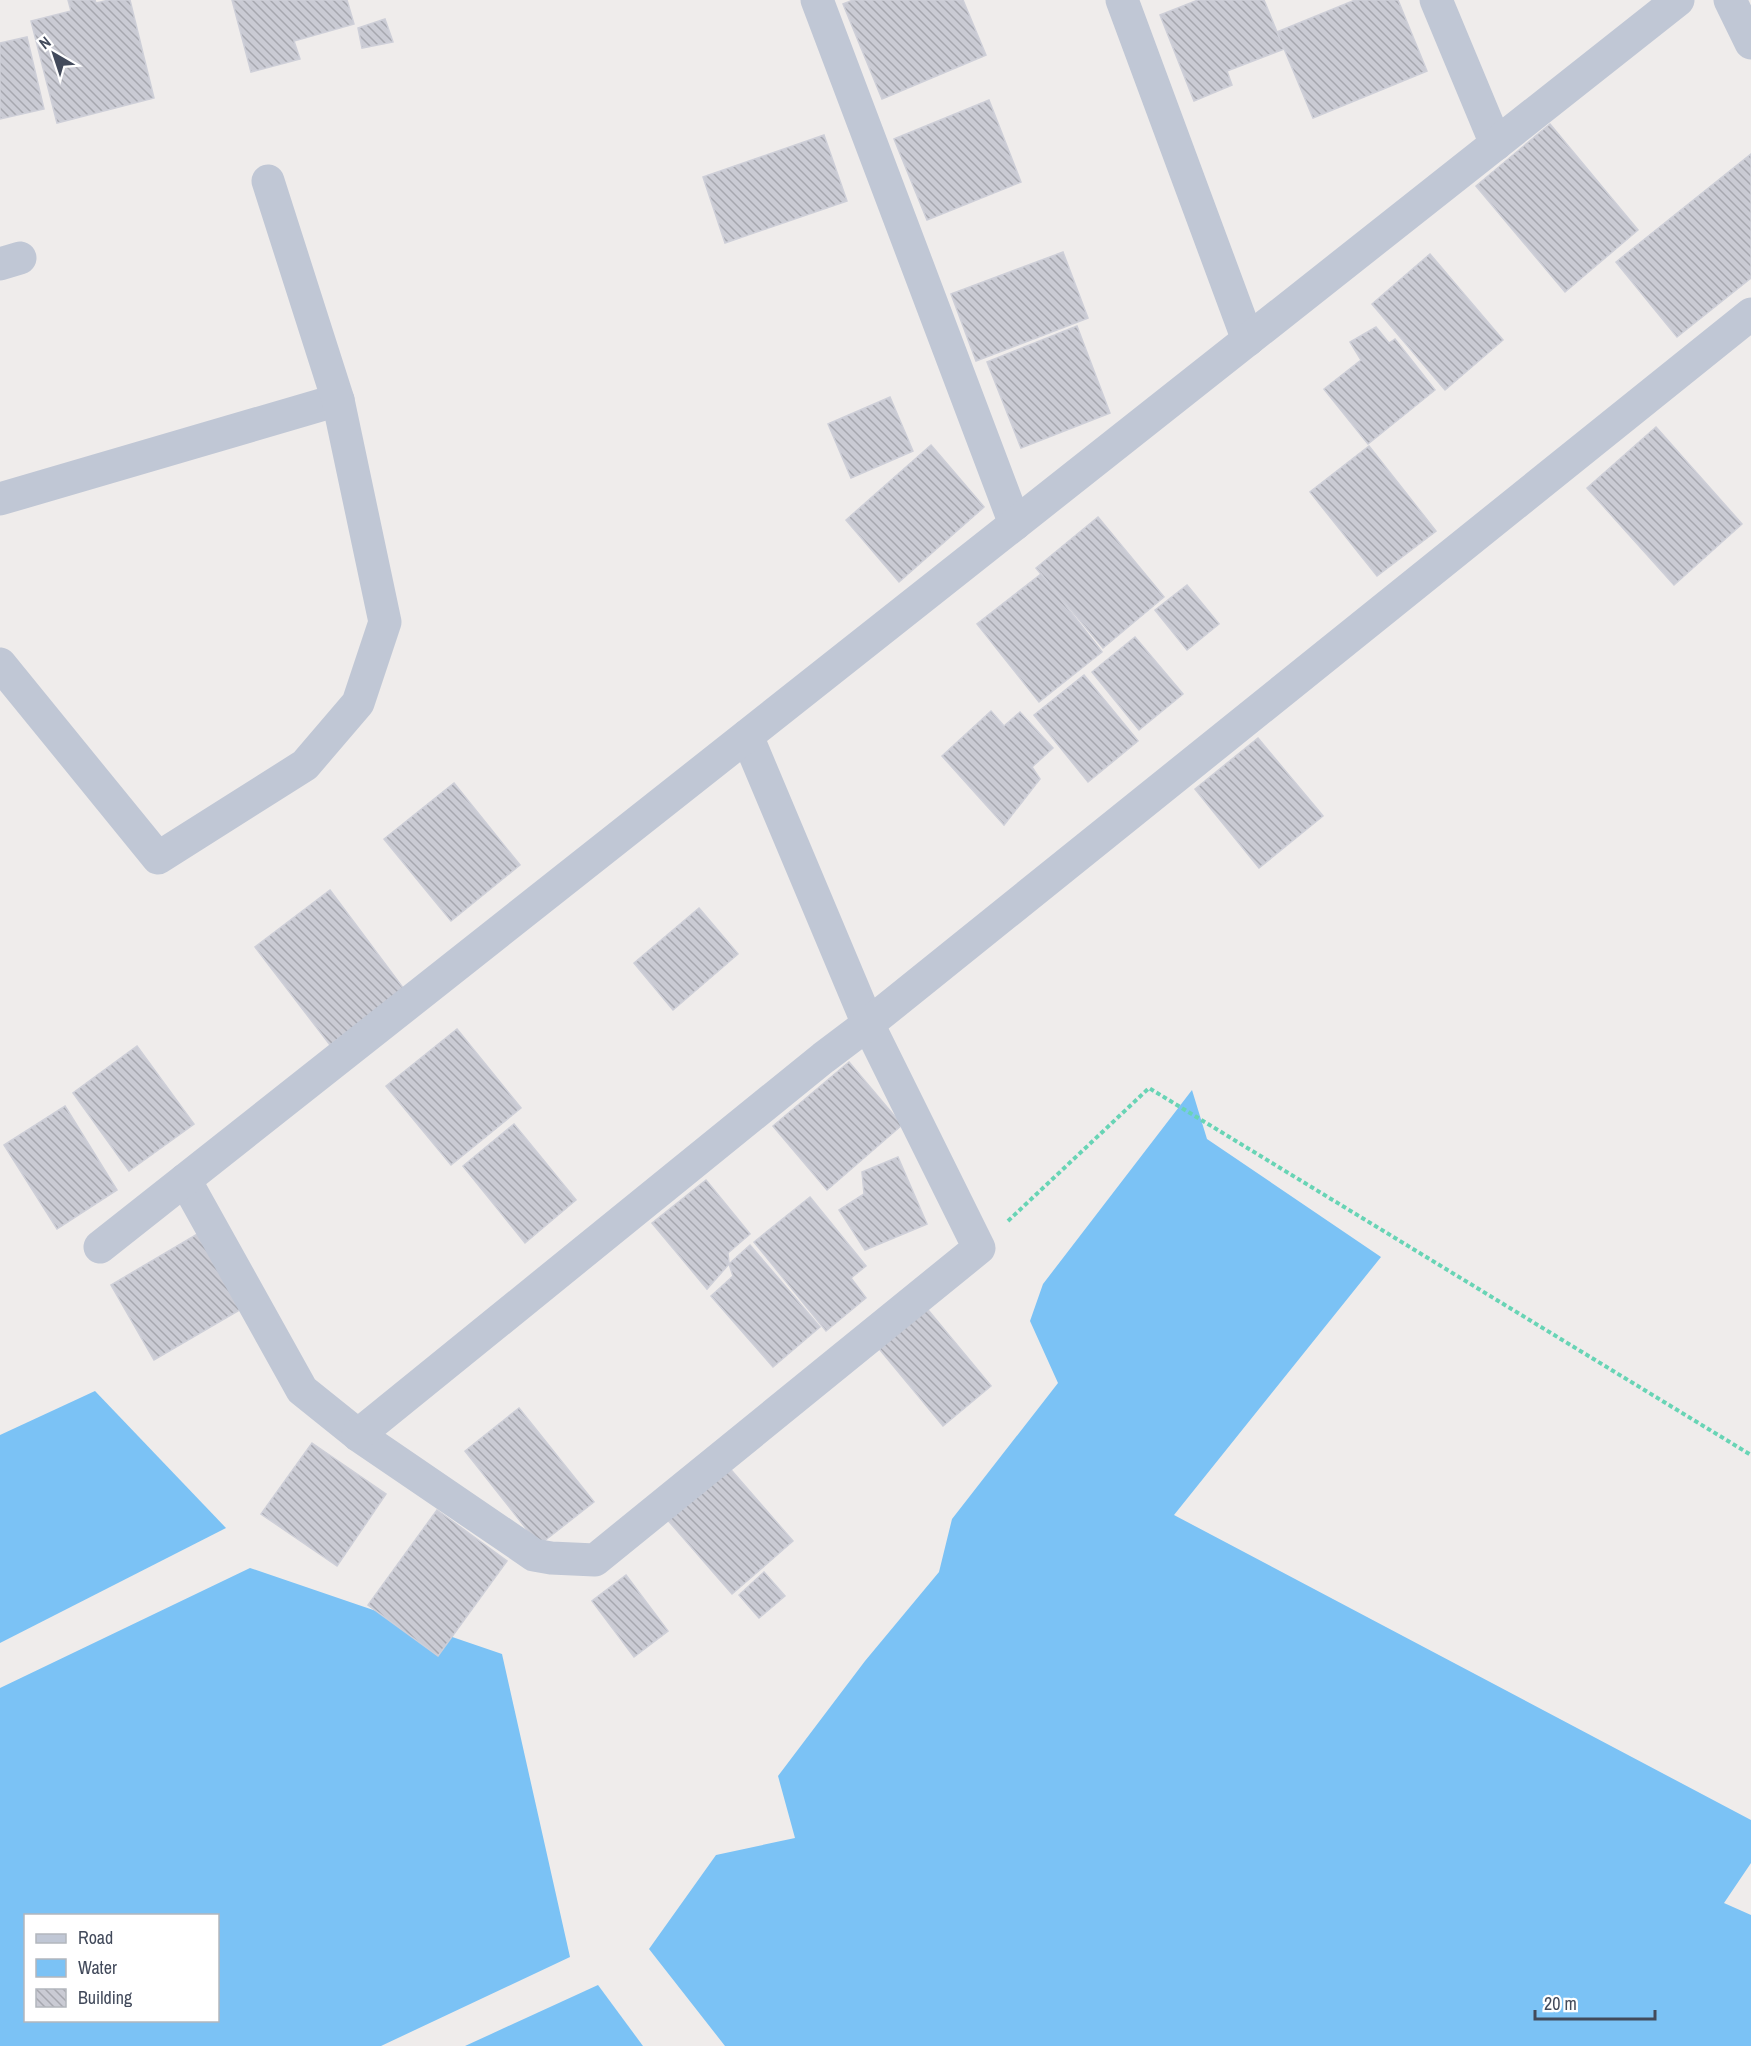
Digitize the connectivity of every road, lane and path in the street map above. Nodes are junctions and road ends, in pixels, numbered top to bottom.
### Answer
1 (818, 0) edge
2 (1122, 0) edge
3 (1436, 0) edge
4 (1678, 0) edge
5 (1730, 0) edge
6 (1751, 43) edge
7 (1496, 144) junction
8 (268, 181) dead end
9 (1751, 314) edge
10 (1248, 340) junction
11 (338, 400) junction
12 (0, 499) edge
13 (1015, 524) junction
14 (0, 664) edge
15 (747, 736) junction
16 (868, 1024) junction
17 (185, 1180) junction
18 (100, 1247) dead end
19 (979, 1248) junction
20 (358, 1435) junction
21 (1751, 1455) edge

1 - 13 street
2 - 10 street
3 - 7 street
4 - 7 street
5 - 6 street
7 - 10 street
8 - 11 street
9 - 16 street
10 - 13 street
11 - 12 street
11 - 14 street
13 - 15 street
15 - 16 street
15 - 17 street
16 - 19 street
16 - 20 street
17 - 18 street
17 - 20 street
19 - 20 street
19 - 21 path

